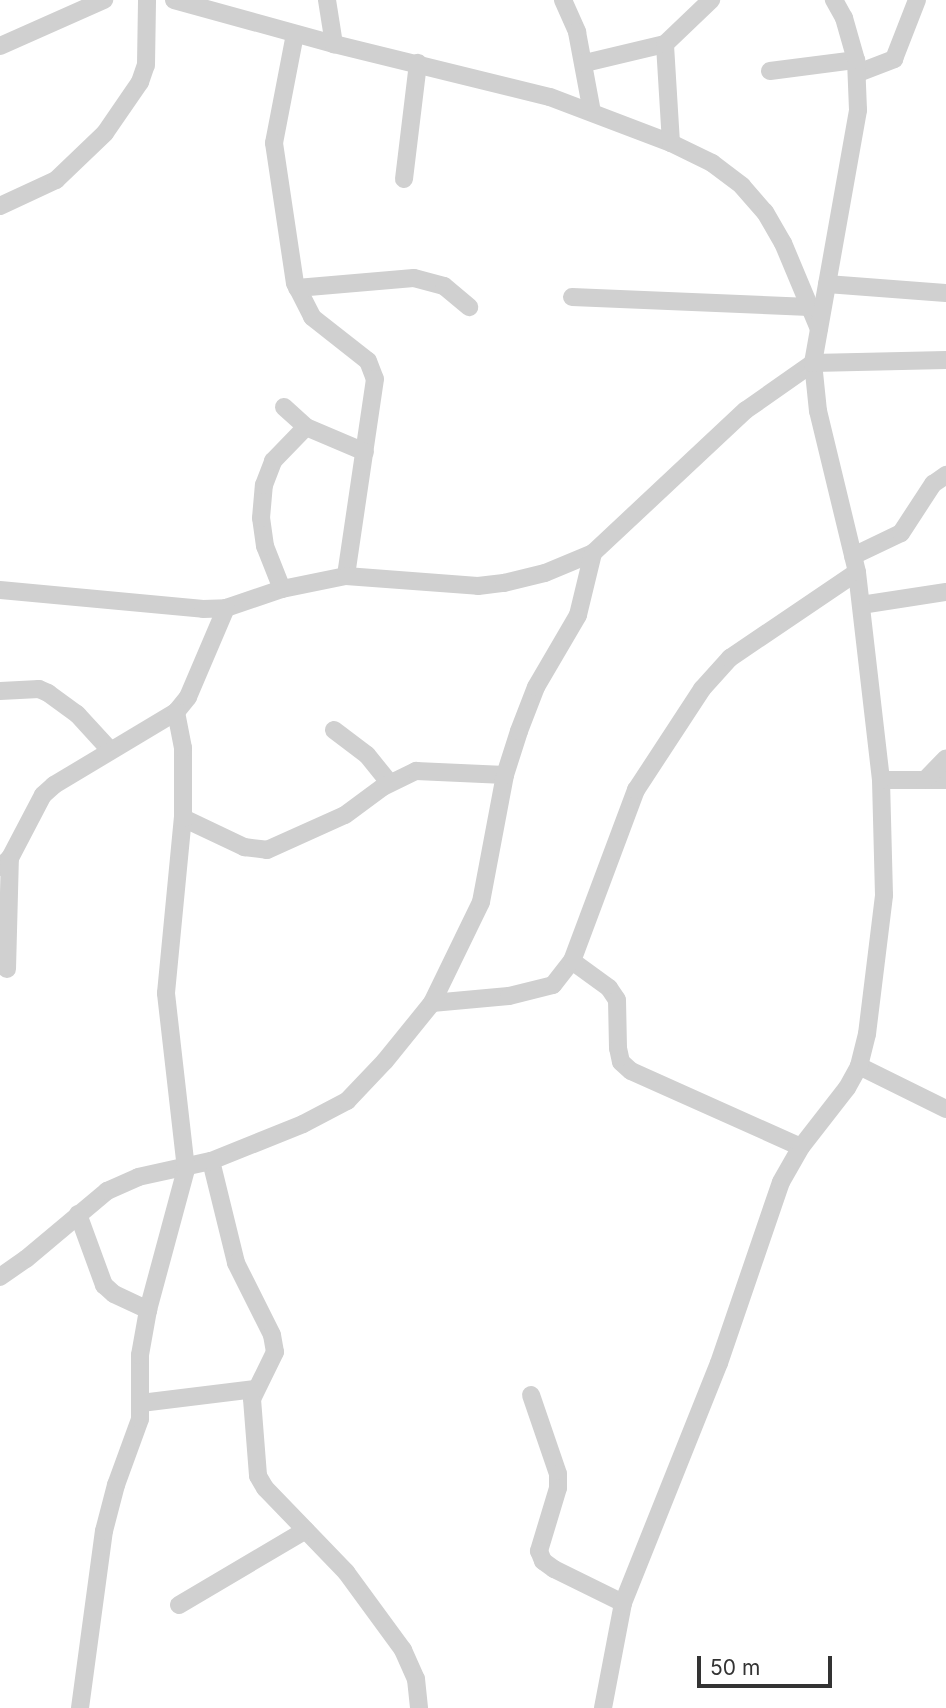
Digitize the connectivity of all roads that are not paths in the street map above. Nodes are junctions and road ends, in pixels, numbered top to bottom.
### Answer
1 (104, 0) edge
2 (147, 0) edge
3 (174, 0) edge
4 (327, 0) edge
5 (563, 0) edge
6 (711, 0) edge
7 (834, 0) edge
8 (917, 0) edge
9 (295, 33) junction
10 (334, 44) junction
11 (665, 44) junction
12 (0, 46) edge
13 (585, 63) junction
14 (418, 64) junction
15 (857, 66) junction
16 (770, 71) dead end
17 (592, 111) junction
18 (671, 143) junction
19 (404, 179) dead end
20 (0, 206) edge
21 (827, 284) junction
22 (296, 288) junction
23 (946, 293) edge
24 (572, 297) dead end
25 (469, 307) dead end
26 (810, 307) junction
27 (819, 328) junction
28 (946, 360) edge
29 (813, 363) junction
30 (284, 407) dead end
31 (306, 426) junction
32 (365, 452) junction
33 (946, 475) edge
34 (593, 553) junction
35 (855, 564) junction
36 (346, 576) junction
37 (282, 589) junction
38 (0, 590) edge
39 (946, 592) edge
40 (861, 605) junction
41 (226, 608) junction
42 (0, 691) edge
43 (176, 712) junction
44 (334, 730) dead end
45 (110, 750) junction
46 (946, 758) edge
47 (505, 775) junction
48 (881, 780) junction
49 (925, 780) junction
50 (946, 780) edge
51 (390, 783) junction
52 (183, 818) junction
53 (5, 863) edge
54 (572, 961) junction
55 (7, 969) dead end
56 (432, 1003) junction
57 (859, 1066) junction
58 (946, 1108) edge
59 (801, 1147) junction
60 (211, 1161) junction
61 (186, 1169) junction
62 (78, 1214) junction
63 (0, 1277) edge
64 (148, 1310) junction
65 (255, 1389) junction
66 (531, 1395) dead end
67 (141, 1403) junction
68 (306, 1530) junction
69 (623, 1603) junction
70 (179, 1605) dead end
71 (80, 1708) edge
72 (419, 1708) edge
73 (603, 1708) edge

1 - 12 street
2 - 20 street
3 - 9 street
4 - 10 street
5 - 13 street
6 - 11 street
7 - 15 street
8 - 15 street
9 - 10 street
9 - 22 street
10 - 14 street
11 - 13 street
11 - 18 street
13 - 17 street
14 - 17 street
14 - 19 street
15 - 16 street
15 - 21 street
17 - 18 street
18 - 26 street
21 - 23 street
21 - 27 street
22 - 25 street
22 - 32 street
24 - 26 street
26 - 27 street
27 - 29 street
28 - 29 street
29 - 34 street
29 - 35 street
30 - 31 street
31 - 32 street
31 - 37 street
32 - 36 street
33 - 35 street
34 - 36 street
34 - 47 street
35 - 40 street
35 - 54 street
36 - 37 street
37 - 41 street
38 - 41 street
39 - 40 street
40 - 48 street
41 - 43 street
42 - 45 street
43 - 45 street
43 - 52 street
44 - 51 street
45 - 53 street
46 - 49 street
47 - 51 street
47 - 56 street
48 - 49 street
48 - 57 street
49 - 50 street
51 - 52 street
52 - 61 street
53 - 55 street
54 - 56 street
54 - 59 street
56 - 60 street
57 - 58 street
57 - 59 street
59 - 69 street
60 - 61 street
60 - 65 street
61 - 62 street
61 - 64 street
62 - 63 street
62 - 64 street
64 - 67 street
65 - 67 street
65 - 68 street
66 - 69 street
67 - 71 street
68 - 70 street
68 - 72 street
69 - 73 street

